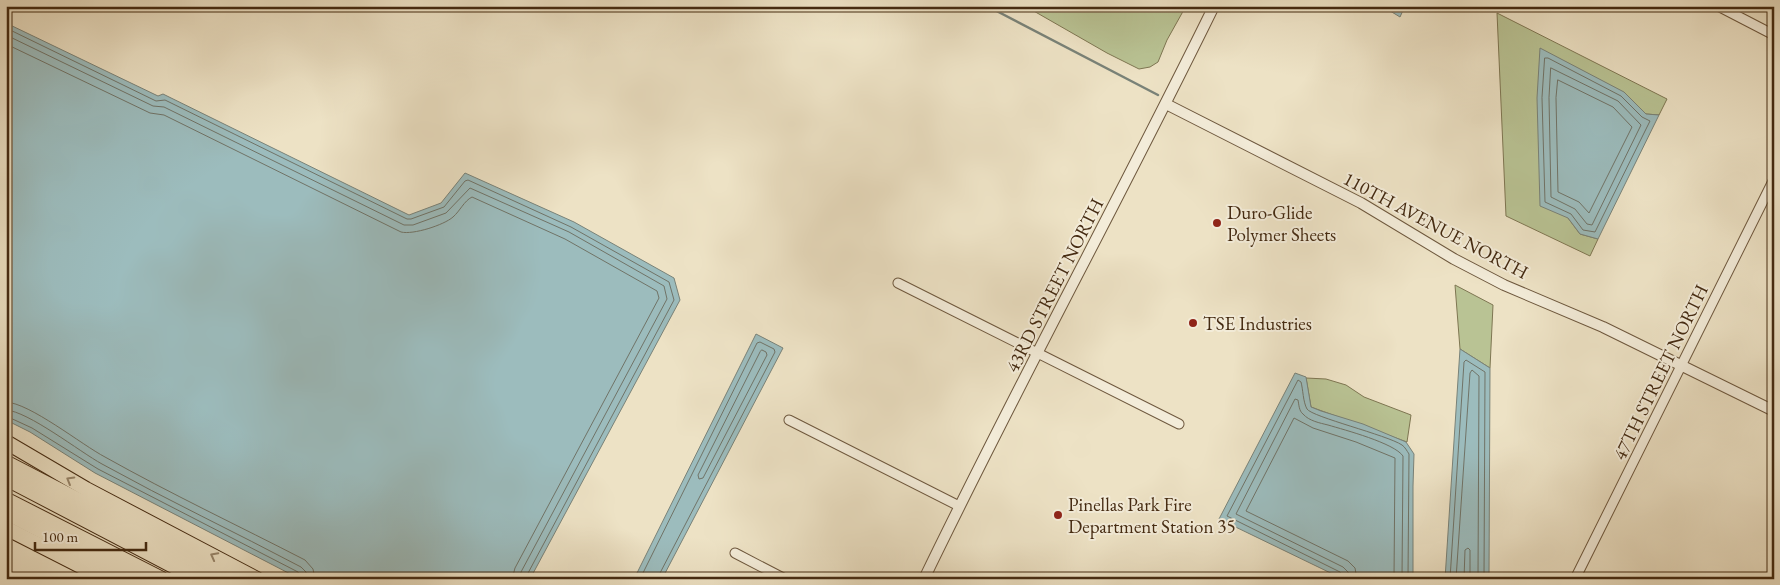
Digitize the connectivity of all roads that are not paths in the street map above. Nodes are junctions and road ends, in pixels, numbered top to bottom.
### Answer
1 (1214, 6) edge
2 (1718, 6) edge
3 (1774, 34) edge
4 (1166, 104) junction
5 (1774, 180) edge
6 (898, 283) dead end
7 (1038, 354) junction
8 (1681, 365) junction
9 (1774, 411) edge
10 (789, 420) dead end
11 (1179, 424) dead end
12 (6, 442) edge
13 (6, 463) edge
14 (6, 478) edge
15 (6, 500) edge
16 (959, 506) junction
17 (6, 512) edge
18 (6, 528) edge
19 (735, 553) dead end
20 (106, 579) edge
21 (135, 579) edge
22 (161, 579) edge
23 (200, 579) edge
24 (230, 579) edge
25 (257, 579) edge
26 (785, 579) edge
27 (924, 579) edge
28 (1575, 579) edge

1 - 4 street, 43RD STREET NORTH
2 - 3 street
4 - 7 street, 43RD STREET NORTH
4 - 8 street, 110TH AVENUE NORTH
5 - 8 street, 47TH STREET NORTH
6 - 7 street
7 - 11 street
7 - 16 street, 43RD STREET NORTH
8 - 9 street, 110TH AVENUE NORTH
8 - 28 street, 47TH STREET NORTH
10 - 16 street
25 -> 12 main road
13 - 24 highway
14 - 23 highway
15 - 22 highway
16 - 27 street, 43RD STREET NORTH
17 - 21 highway
18 - 20 main road
19 - 26 street

